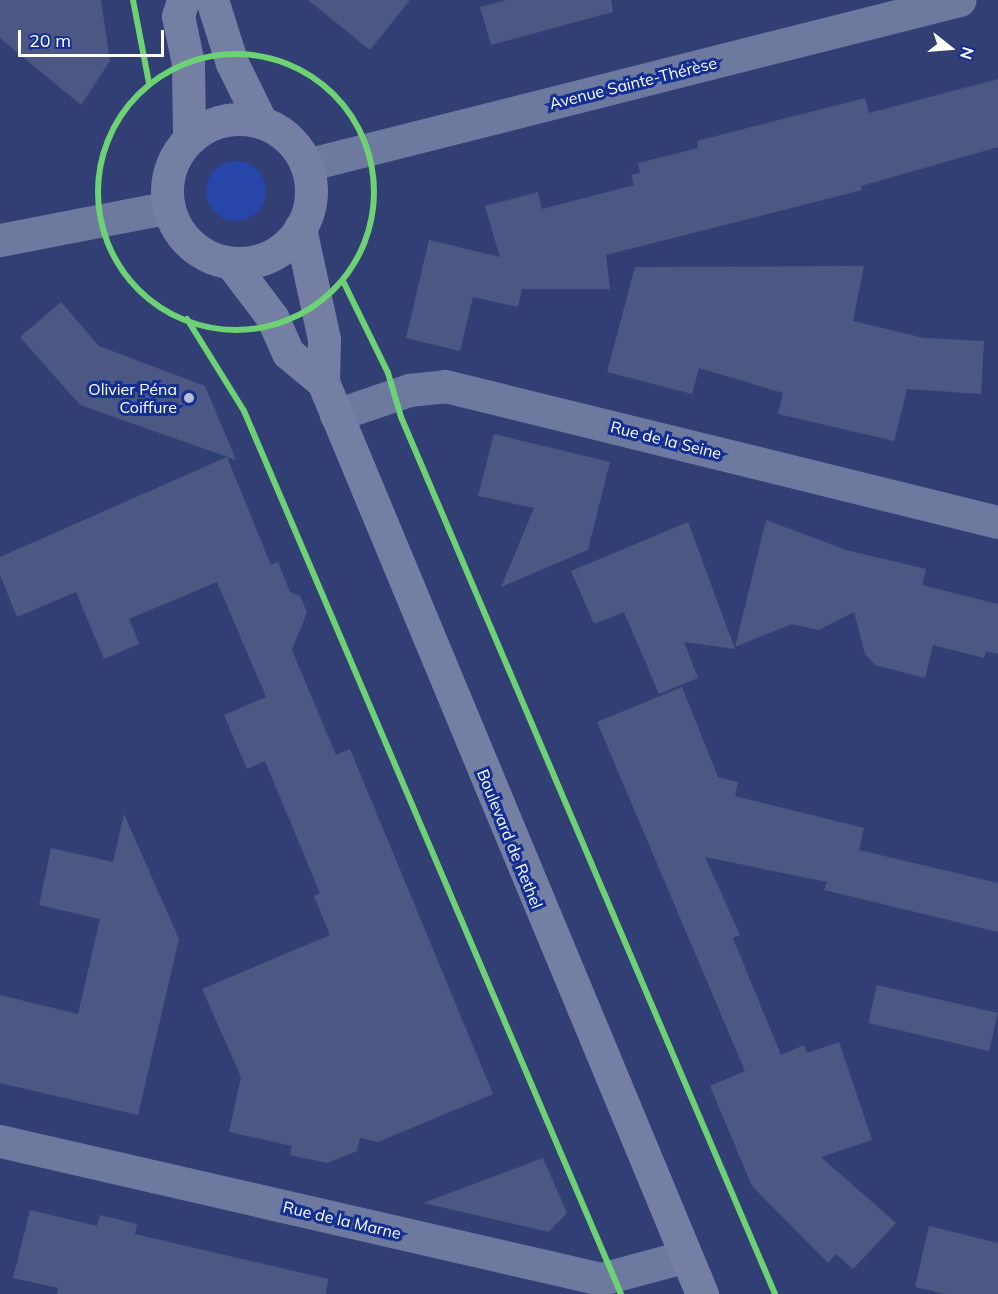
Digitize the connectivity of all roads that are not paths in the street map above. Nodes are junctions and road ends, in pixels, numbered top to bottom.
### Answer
1 (183, 0) edge
2 (212, 0) edge
3 (960, 0) edge
4 (261, 122) junction
5 (189, 139) junction
6 (306, 165) junction
7 (169, 207) junction
8 (300, 228) junction
9 (0, 240) edge
10 (231, 263) junction
11 (323, 381) junction
12 (336, 416) junction
13 (998, 522) edge
14 (0, 1141) edge
15 (683, 1257) junction
16 (702, 1294) edge

1 - 5 main road
2 - 4 main road
3 - 6 street, Avenue Sainte-Thérèse
4 - 5 main road
4 - 6 main road
5 - 7 main road
6 - 8 main road
7 - 9 street
7 - 10 main road
8 - 10 main road
8 - 11 main road, Boulevard de Rethel
10 - 11 main road
11 - 12 main road, Boulevard de Rethel
12 - 13 street, Rue de la Seine
12 - 15 main road, Boulevard de Rethel
14 - 15 street, Rue de la Marne
15 - 16 main road, Boulevard de Rethel

